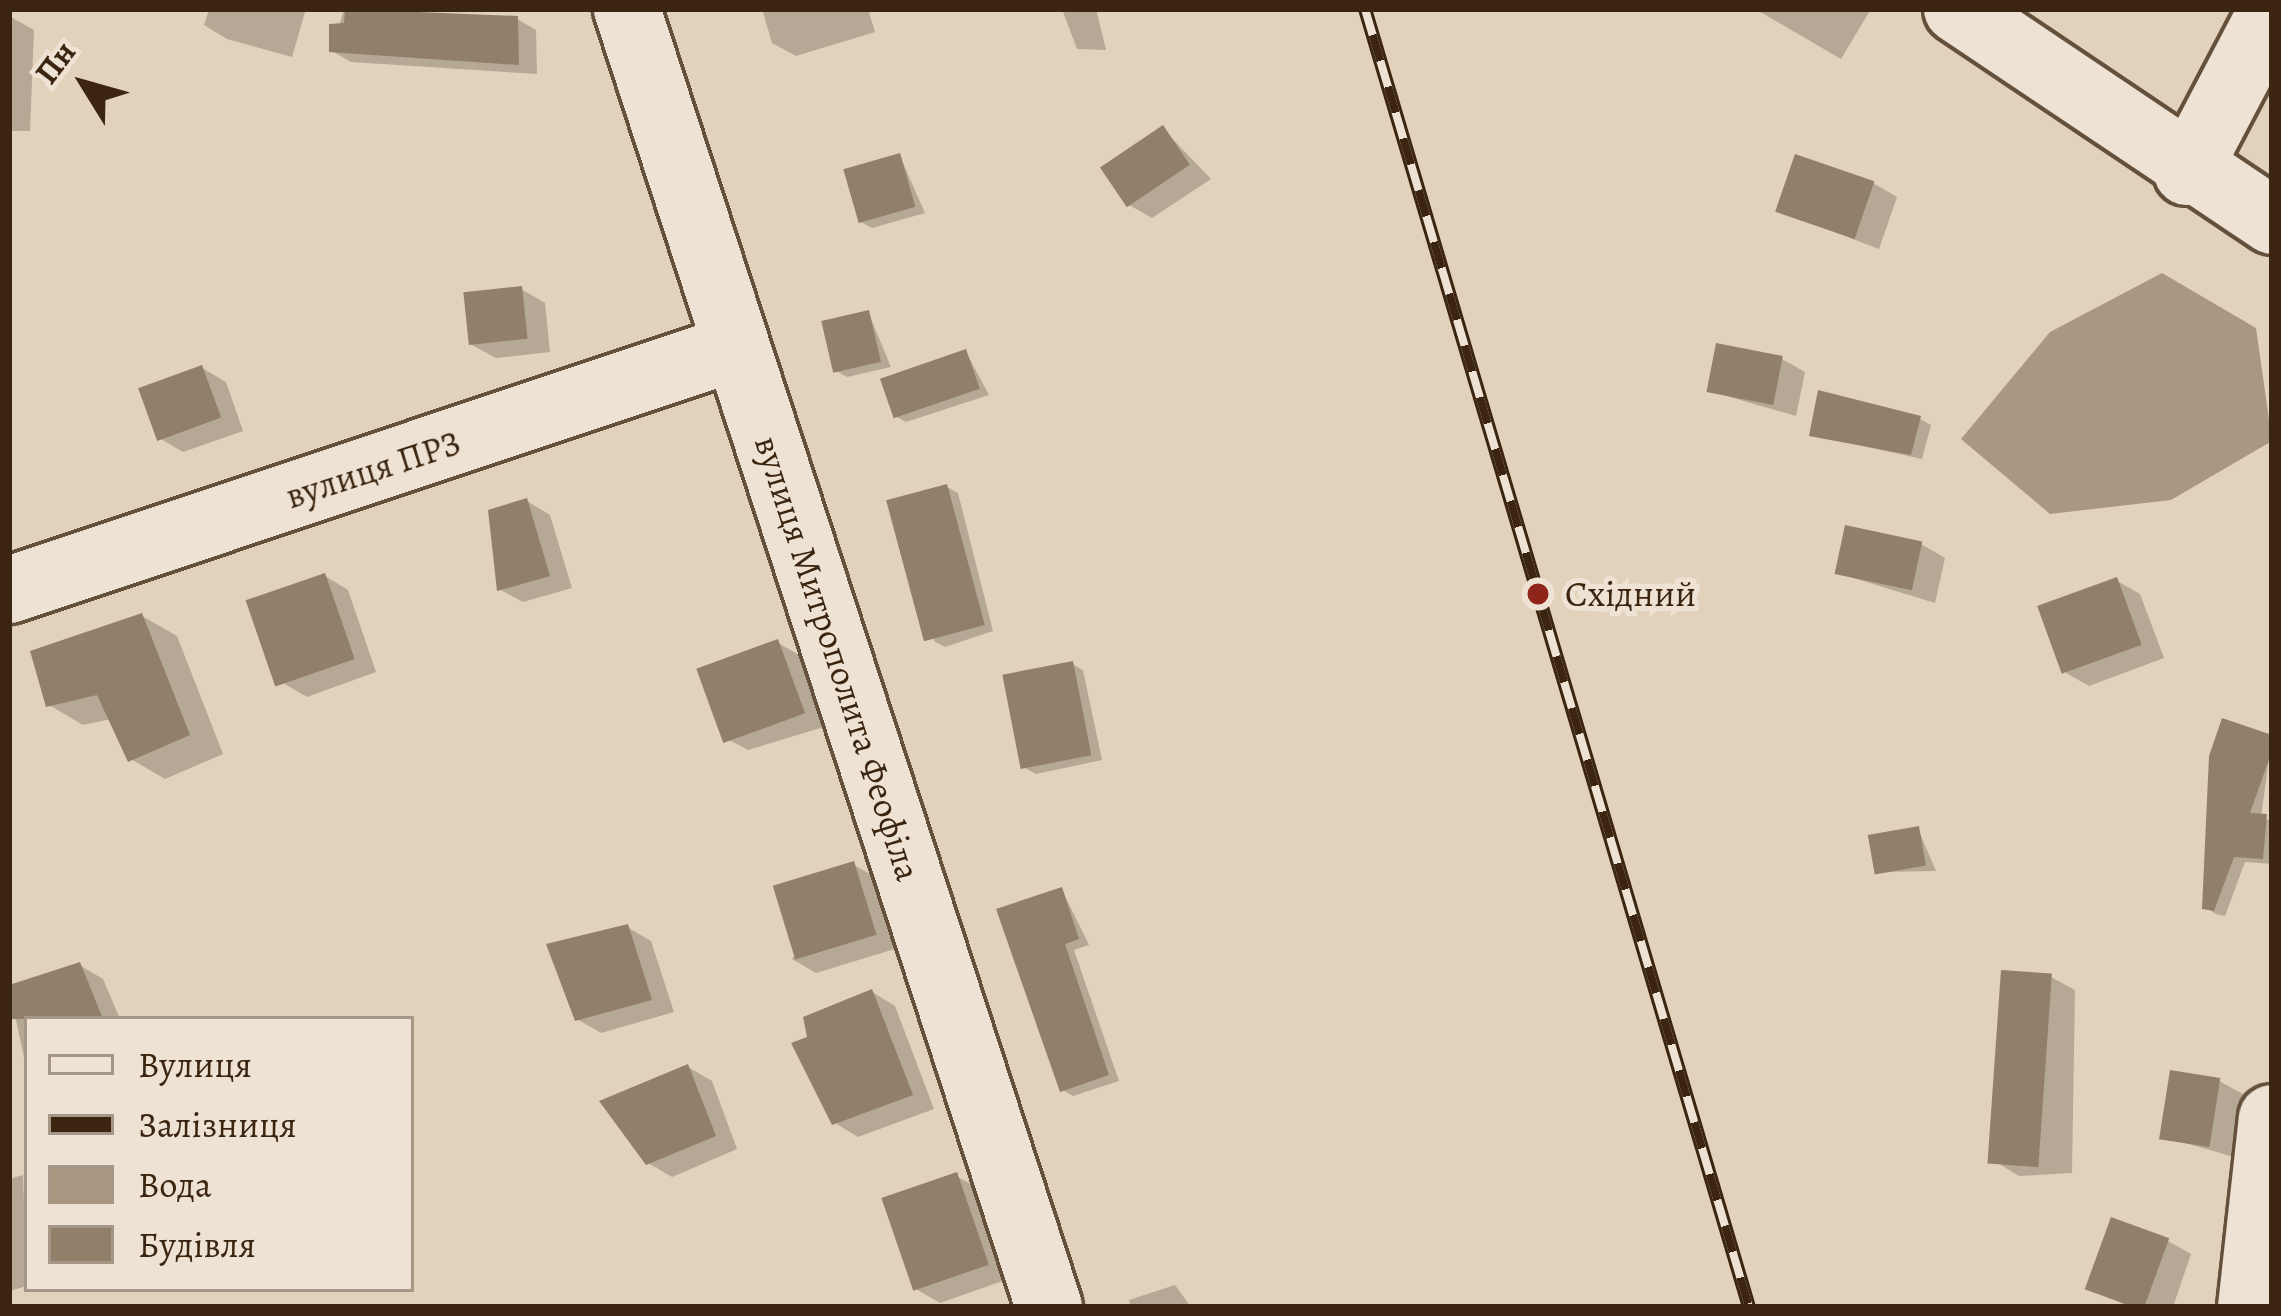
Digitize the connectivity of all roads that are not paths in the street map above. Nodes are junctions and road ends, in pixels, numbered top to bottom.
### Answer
1 (628, 9) edge
2 (1957, 9) edge
3 (2272, 10) edge
4 (2187, 172) junction
5 (2272, 221) edge
6 (737, 347) junction
7 (9, 590) edge
8 (2272, 1118) edge
9 (1049, 1307) edge
10 (2251, 1307) edge

1 - 6 street, вулиця Митрополита Феофіла
2 - 4 street
3 - 4 street
4 - 5 street
6 - 7 street, вулиця ПРЗ
6 - 9 street, вулиця Митрополита Феофіла
8 - 10 street

